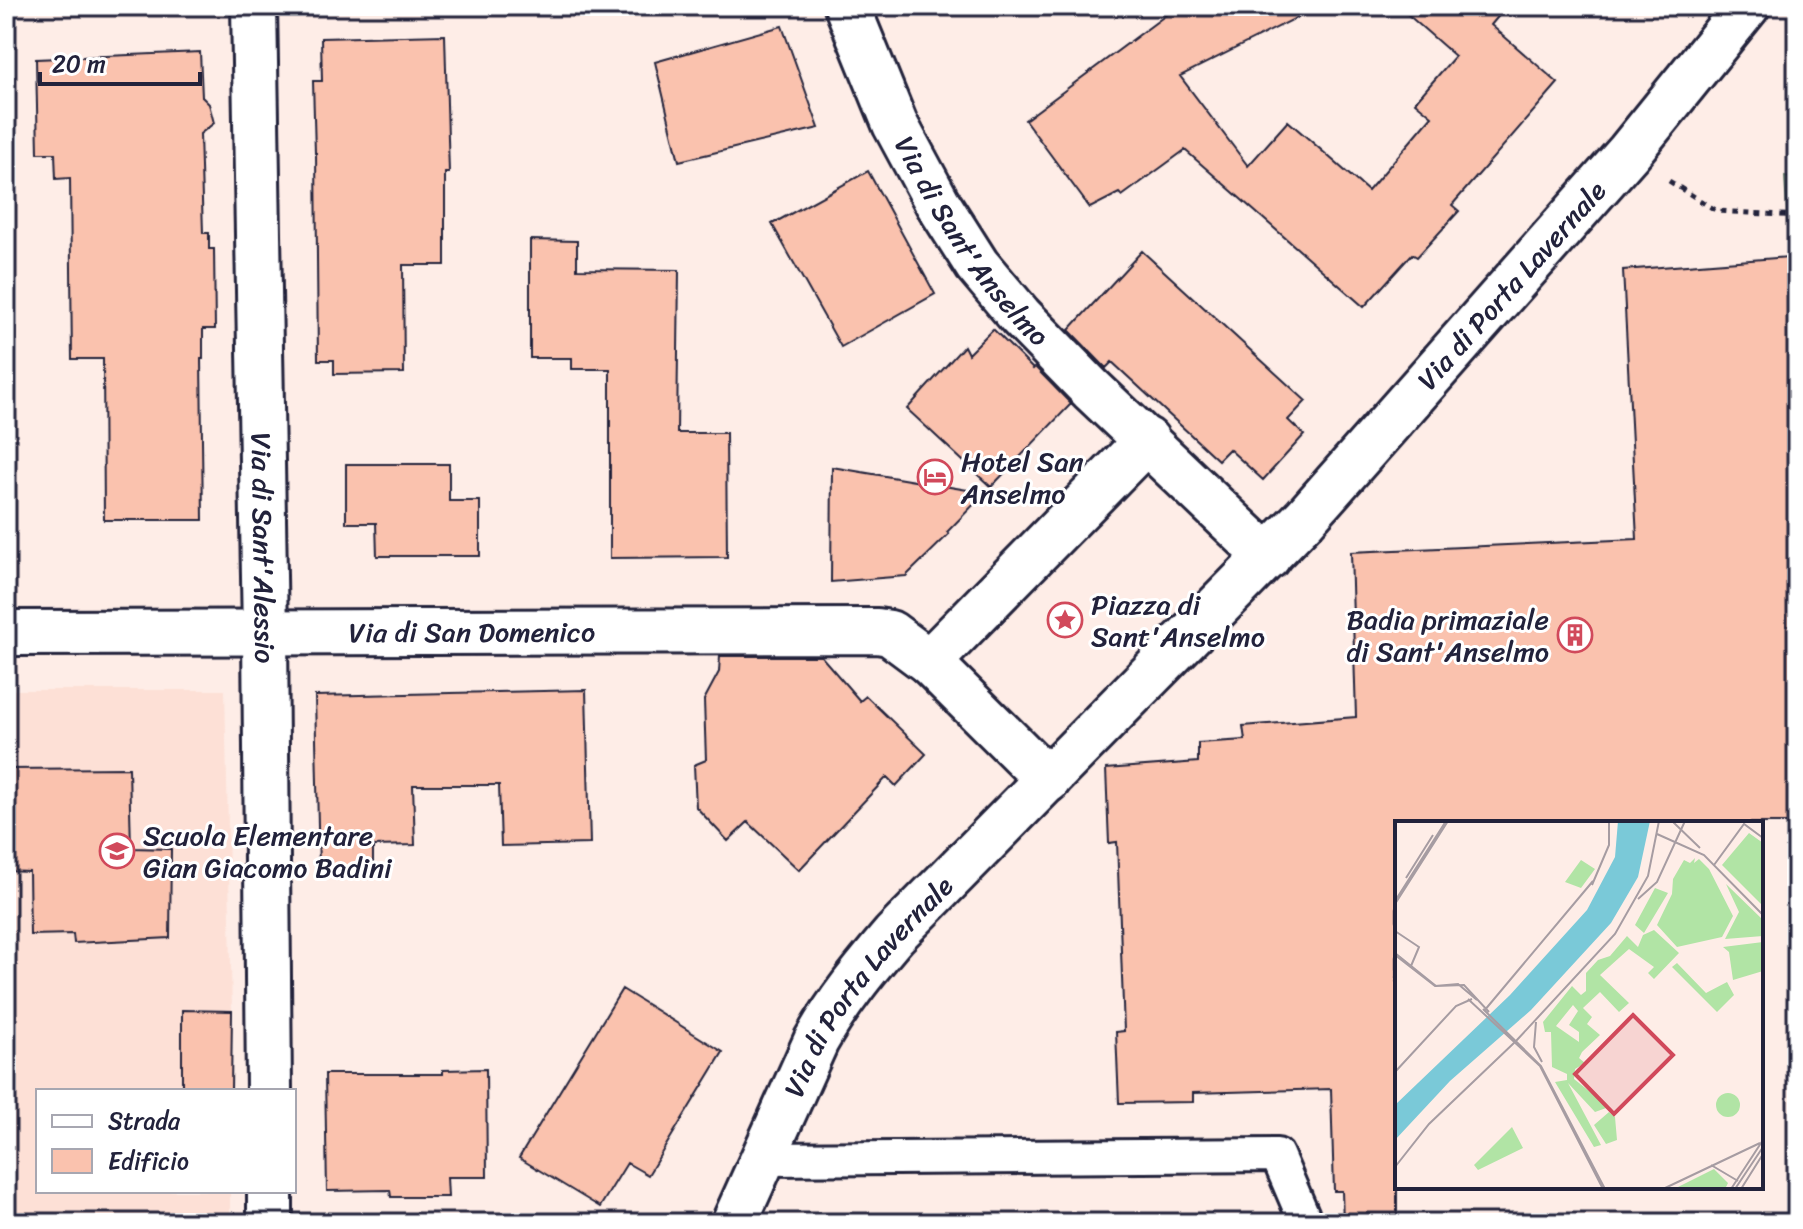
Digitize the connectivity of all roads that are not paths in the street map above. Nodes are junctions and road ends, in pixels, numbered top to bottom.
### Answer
1 (254, 6) edge
2 (847, 6) edge
3 (1747, 6) edge
4 (1147, 440) junction
5 (1268, 557) junction
6 (6, 633) edge
7 (265, 633) junction
8 (929, 662) junction
9 (1048, 780) junction
10 (269, 1089) edge
11 (764, 1159) junction
12 (270, 1193) edge
13 (270, 1223) edge
14 (734, 1223) edge
15 (1306, 1223) edge

1 - 7 street, Via di Sant'Alessio
2 - 4 street, Via di Sant'Anselmo
3 - 5 street, Via di Porta Lavernale
4 - 5 street
4 - 8 street
5 - 9 street
6 - 7 street, Via di San Domenico
7 - 8 street, Via di San Domenico
7 - 10 street, Via di Sant'Alessio
8 - 9 street
9 - 11 street, Via di Porta Lavernale
11 - 14 street, Via di Porta Lavernale
11 - 15 lane
12 - 13 street

